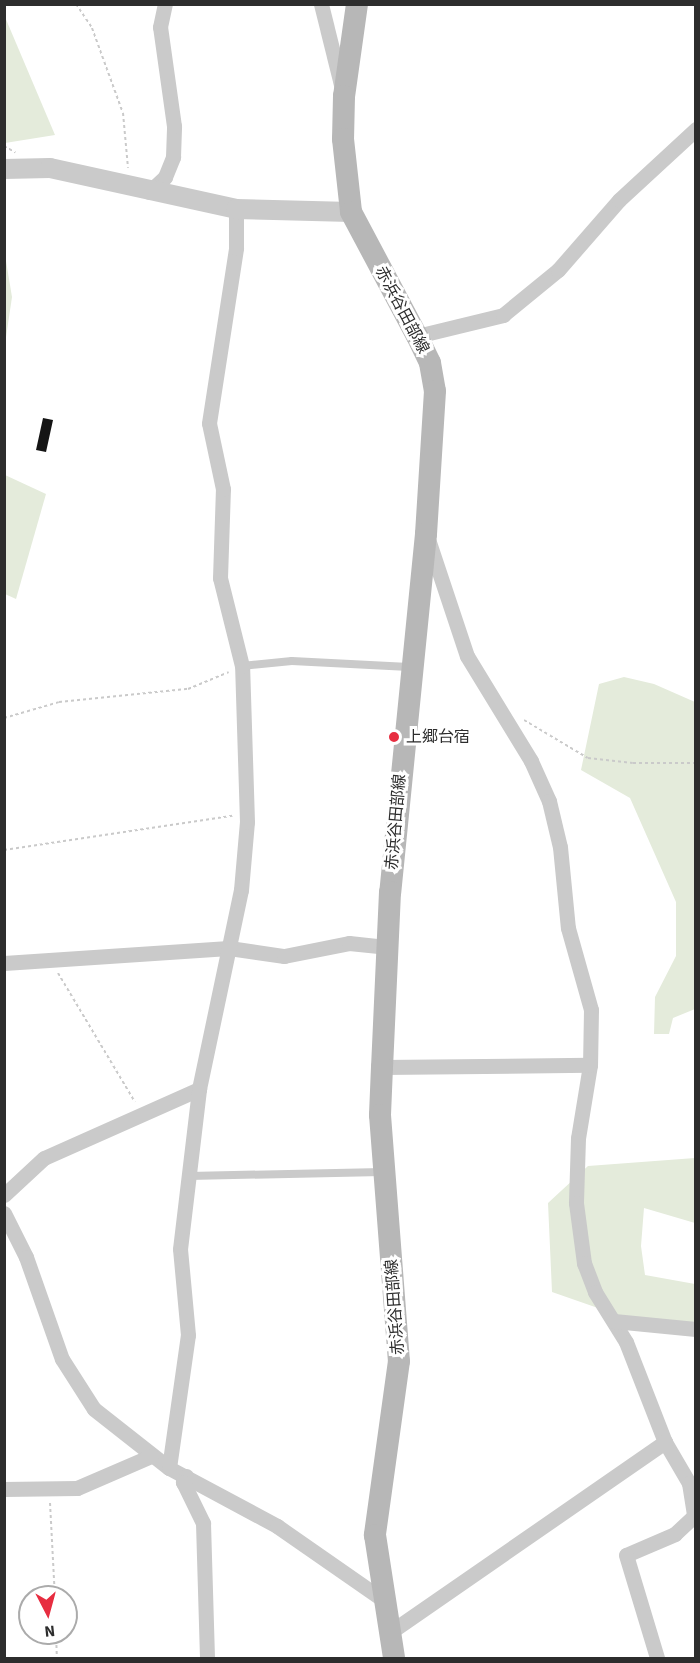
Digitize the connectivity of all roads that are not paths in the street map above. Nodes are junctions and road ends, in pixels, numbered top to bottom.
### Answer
1 (165, 4) edge
2 (321, 4) edge
3 (357, 4) edge
4 (345, 96) junction
5 (696, 129) edge
6 (4, 169) edge
7 (149, 192) junction
8 (236, 209) junction
9 (351, 212) junction
10 (417, 336) junction
11 (426, 534) junction
12 (243, 666) junction
13 (410, 667) junction
14 (386, 947) junction
15 (229, 948) junction
16 (4, 963) edge
17 (590, 1065) junction
18 (382, 1067) junction
19 (199, 1089) junction
20 (384, 1172) junction
21 (189, 1176) junction
22 (4, 1195) edge
23 (4, 1213) edge
24 (615, 1321) junction
25 (696, 1329) edge
26 (665, 1442) junction
27 (151, 1456) junction
28 (169, 1468) junction
29 (186, 1476) junction
30 (4, 1489) edge
31 (382, 1599) junction
32 (389, 1633) junction
33 (207, 1659) edge
34 (394, 1659) edge
35 (657, 1659) edge

1 - 7 street
2 - 4 street
3 - 4 main road, 赤浜谷田部線
4 - 9 main road, 赤浜谷田部線
5 - 10 street
6 - 7 street
7 - 8 street
8 - 9 street
8 - 12 street
9 - 10 main road, 赤浜谷田部線
10 - 11 main road, 赤浜谷田部線
11 - 13 main road, 赤浜谷田部線
11 - 17 street
12 - 13 lane
12 - 15 street
13 - 14 main road, 赤浜谷田部線
14 - 15 street
14 - 18 main road, 赤浜谷田部線
15 - 16 street
15 - 19 street
17 - 18 street
17 - 24 street
18 - 20 main road, 赤浜谷田部線
19 - 21 street
19 - 22 street
20 - 21 lane
20 - 31 main road, 赤浜谷田部線
21 - 28 street
23 - 27 street
24 - 25 street
24 - 26 street
26 - 32 street
26 - 35 street
27 - 28 street
27 - 30 street
28 - 29 street
29 - 31 street
29 - 33 street
31 - 32 main road, 赤浜谷田部線
32 - 34 main road, 赤浜谷田部線

